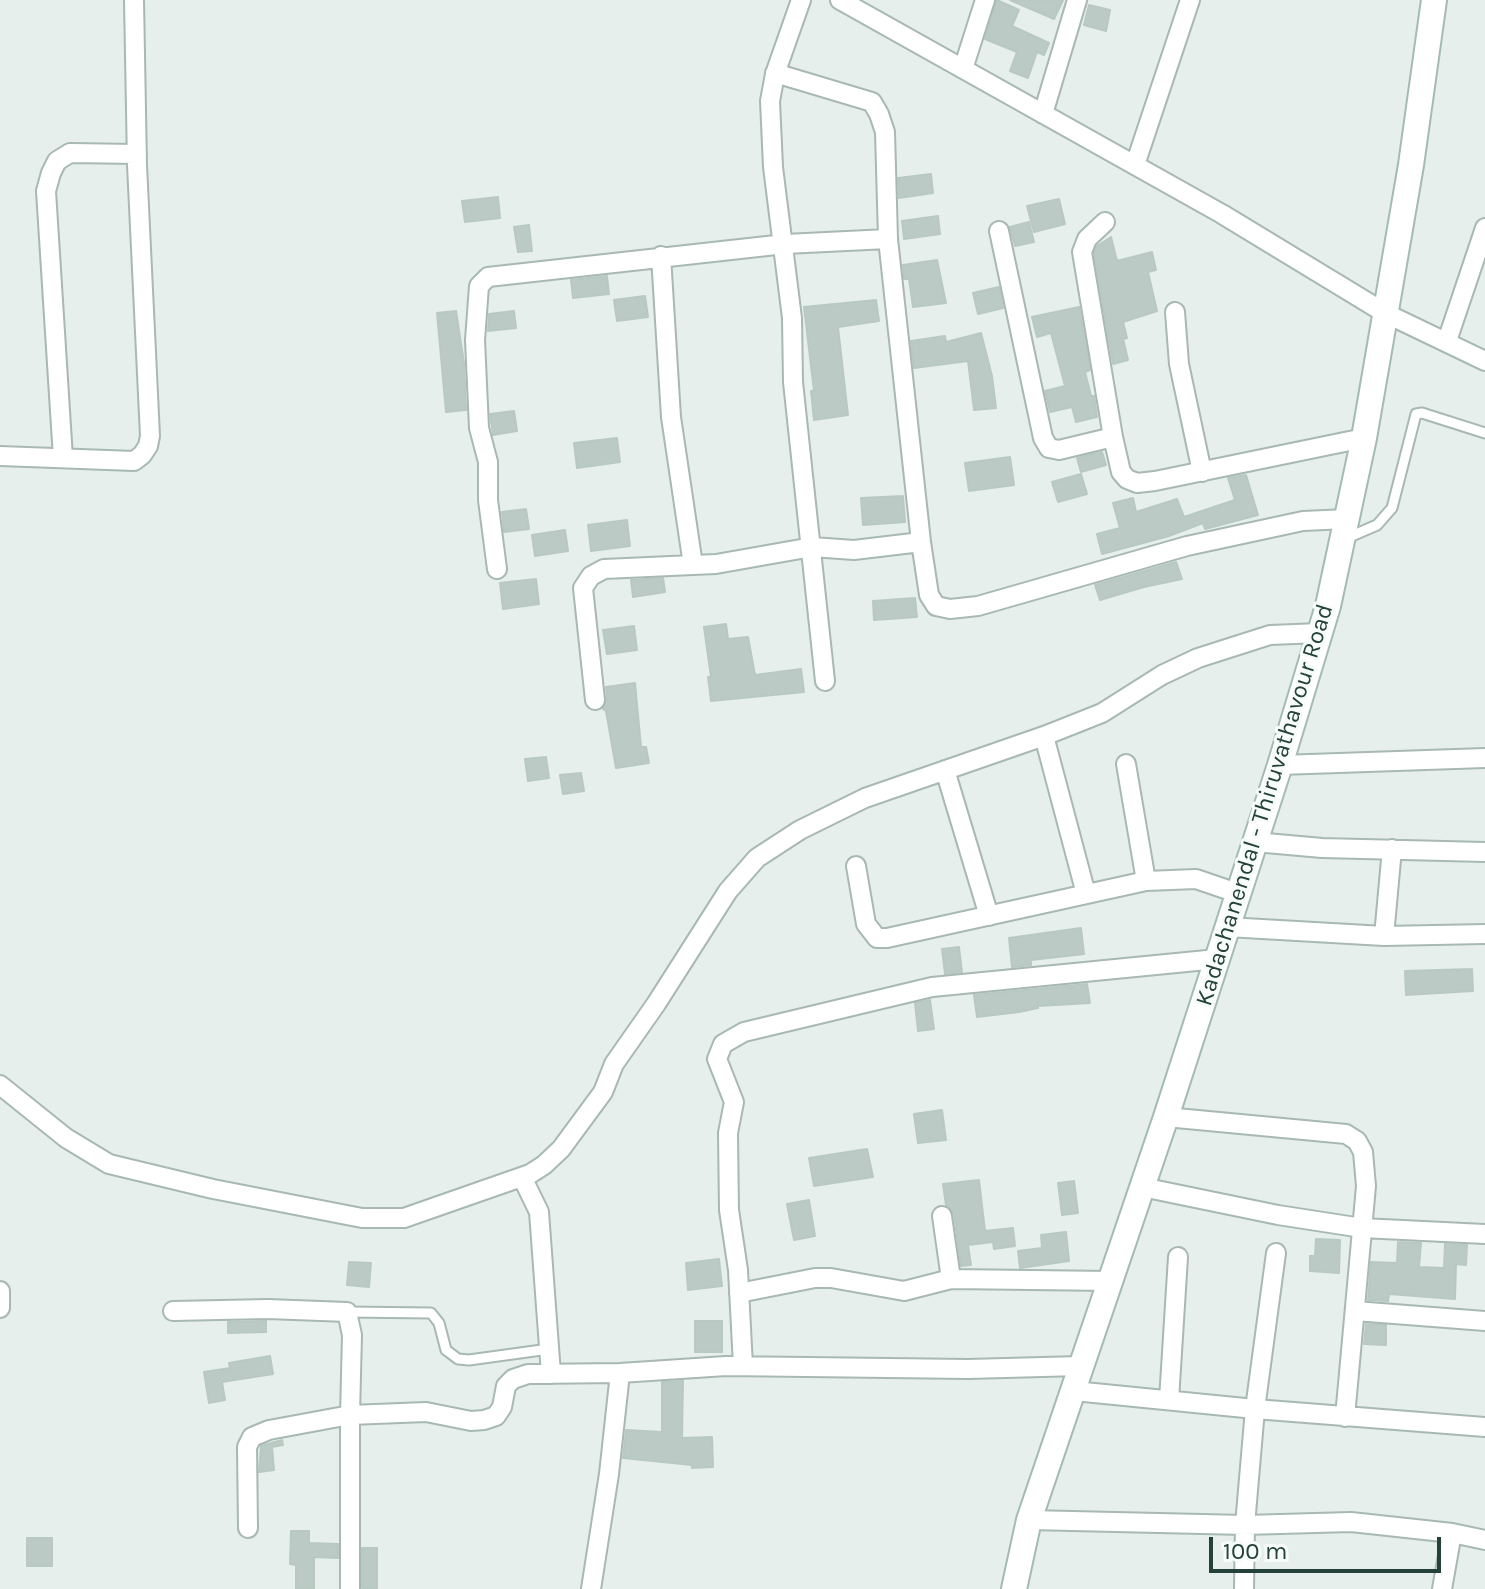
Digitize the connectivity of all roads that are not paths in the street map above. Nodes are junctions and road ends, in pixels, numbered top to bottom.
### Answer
1 (133, 0) edge
2 (801, 0) edge
3 (840, 0) edge
4 (985, 0) edge
5 (1077, 0) edge
6 (1190, 0) edge
7 (1434, 0) edge
8 (963, 69) junction
9 (775, 73) junction
10 (1043, 114) junction
11 (137, 154) junction
12 (1135, 165) junction
13 (1105, 222) dead end
14 (1485, 228) edge
15 (999, 231) dead end
16 (888, 239) junction
17 (785, 244) junction
18 (661, 256) junction
19 (1175, 312) dead end
20 (1385, 313) junction
21 (1447, 341) junction
22 (1485, 361) edge
23 (1485, 433) edge
24 (1113, 437) junction
25 (1364, 438) junction
26 (0, 456) edge
27 (63, 458) junction
28 (1202, 472) junction
29 (1345, 529) junction
30 (921, 542) junction
31 (812, 547) junction
32 (693, 565) junction
33 (497, 569) dead end
34 (1320, 633) junction
35 (825, 681) dead end
36 (595, 700) dead end
37 (1044, 736) junction
38 (1485, 758) edge
39 (1126, 764) dead end
40 (1280, 765) junction
41 (945, 770) junction
42 (1255, 842) junction
43 (1392, 849) junction
44 (1485, 852) edge
45 (856, 866) dead end
46 (1146, 881) junction
47 (1237, 893) junction
48 (1086, 894) junction
49 (989, 916) junction
50 (1227, 927) junction
51 (1485, 934) edge
52 (1384, 936) junction
53 (1217, 959) junction
54 (0, 1085) edge
55 (1166, 1117) junction
56 (522, 1177) junction
57 (1142, 1187) junction
58 (942, 1216) dead end
59 (1362, 1228) junction
60 (1485, 1234) edge
61 (1276, 1253) dead end
62 (1178, 1257) dead end
63 (951, 1279) junction
64 (1110, 1281) junction
65 (0, 1291) edge
66 (739, 1293) junction
67 (0, 1308) edge
68 (173, 1311) dead end
69 (1355, 1311) junction
70 (347, 1312) junction
71 (1485, 1321) edge
72 (549, 1349) junction
73 (743, 1366) junction
74 (1080, 1366) junction
75 (620, 1373) junction
76 (551, 1374) junction
77 (1074, 1391) junction
78 (1169, 1400) junction
79 (1255, 1409) junction
80 (350, 1415) junction
81 (1345, 1417) junction
82 (1485, 1427) edge
83 (1029, 1520) junction
84 (1245, 1525) junction
85 (248, 1528) dead end
86 (1452, 1533) junction
87 (1485, 1540) edge
88 (350, 1589) edge
89 (591, 1589) edge
90 (1014, 1589) edge
91 (1244, 1589) edge
92 (1442, 1589) edge

1 - 11 street
2 - 9 street
3 - 8 street
4 - 8 street
5 - 10 street
6 - 12 street
7 - 20 main road, Kadachanendal - Thiruvathavour Road
8 - 10 street
9 - 16 street
9 - 17 street
10 - 12 street
11 - 27 street
11 - 27 street
12 - 20 street
13 - 24 street
14 - 21 street
15 - 24 street
16 - 17 street
16 - 30 street
17 - 18 street
17 - 31 street
18 - 32 street
18 - 33 street
19 - 28 street
20 - 21 street
20 - 25 main road, Kadachanendal - Thiruvathavour Road
21 - 22 street
23 - 29 lane
24 - 28 street
25 - 28 street
25 - 29 main road, Kadachanendal - Thiruvathavour Road
26 - 27 street
29 - 30 street
29 - 34 main road, Kadachanendal - Thiruvathavour Road
30 - 31 street
31 - 32 street
31 - 35 street
32 - 36 street
34 - 37 street
34 - 40 main road, Kadachanendal - Thiruvathavour Road
37 - 41 street
37 - 48 street
38 - 40 street
39 - 46 street
40 - 42 main road, Kadachanendal - Thiruvathavour Road
41 - 49 street
41 - 56 street
42 - 43 street
42 - 47 main road, Kadachanendal - Thiruvathavour Road
43 - 44 street
43 - 52 street
45 - 49 street
46 - 47 street
46 - 48 street
47 - 50 main road, Kadachanendal - Thiruvathavour Road
48 - 49 street
50 - 52 street
50 - 53 main road, Kadachanendal - Thiruvathavour Road
51 - 52 street
53 - 55 main road, Kadachanendal - Thiruvathavour Road
53 - 66 street
54 - 56 street
55 - 57 main road, Kadachanendal - Thiruvathavour Road
55 - 59 street
56 - 72 street
57 - 59 street
57 - 64 main road, Kadachanendal - Thiruvathavour Road
58 - 63 street
59 - 60 street
59 - 69 street
61 - 79 street
62 - 78 street
63 - 64 street
63 - 66 street
64 - 74 main road, Kadachanendal - Thiruvathavour Road
65 - 67 street
66 - 73 street
68 - 70 street
69 - 71 street
69 - 81 street
70 - 72 lane
70 - 80 street
72 - 76 street
73 - 74 street
73 - 75 street
74 - 77 main road, Kadachanendal - Thiruvathavour Road
75 - 76 street
75 - 89 street
76 - 80 street
77 - 78 street
77 - 83 main road, Kadachanendal - Thiruvathavour Road
78 - 79 street
79 - 81 street
79 - 84 street
80 - 85 street
80 - 88 street
81 - 82 street
83 - 84 street
83 - 90 main road, Kadachanendal - Thiruvathavour Road
84 - 86 street
84 - 91 street
86 - 87 street
86 - 92 street

